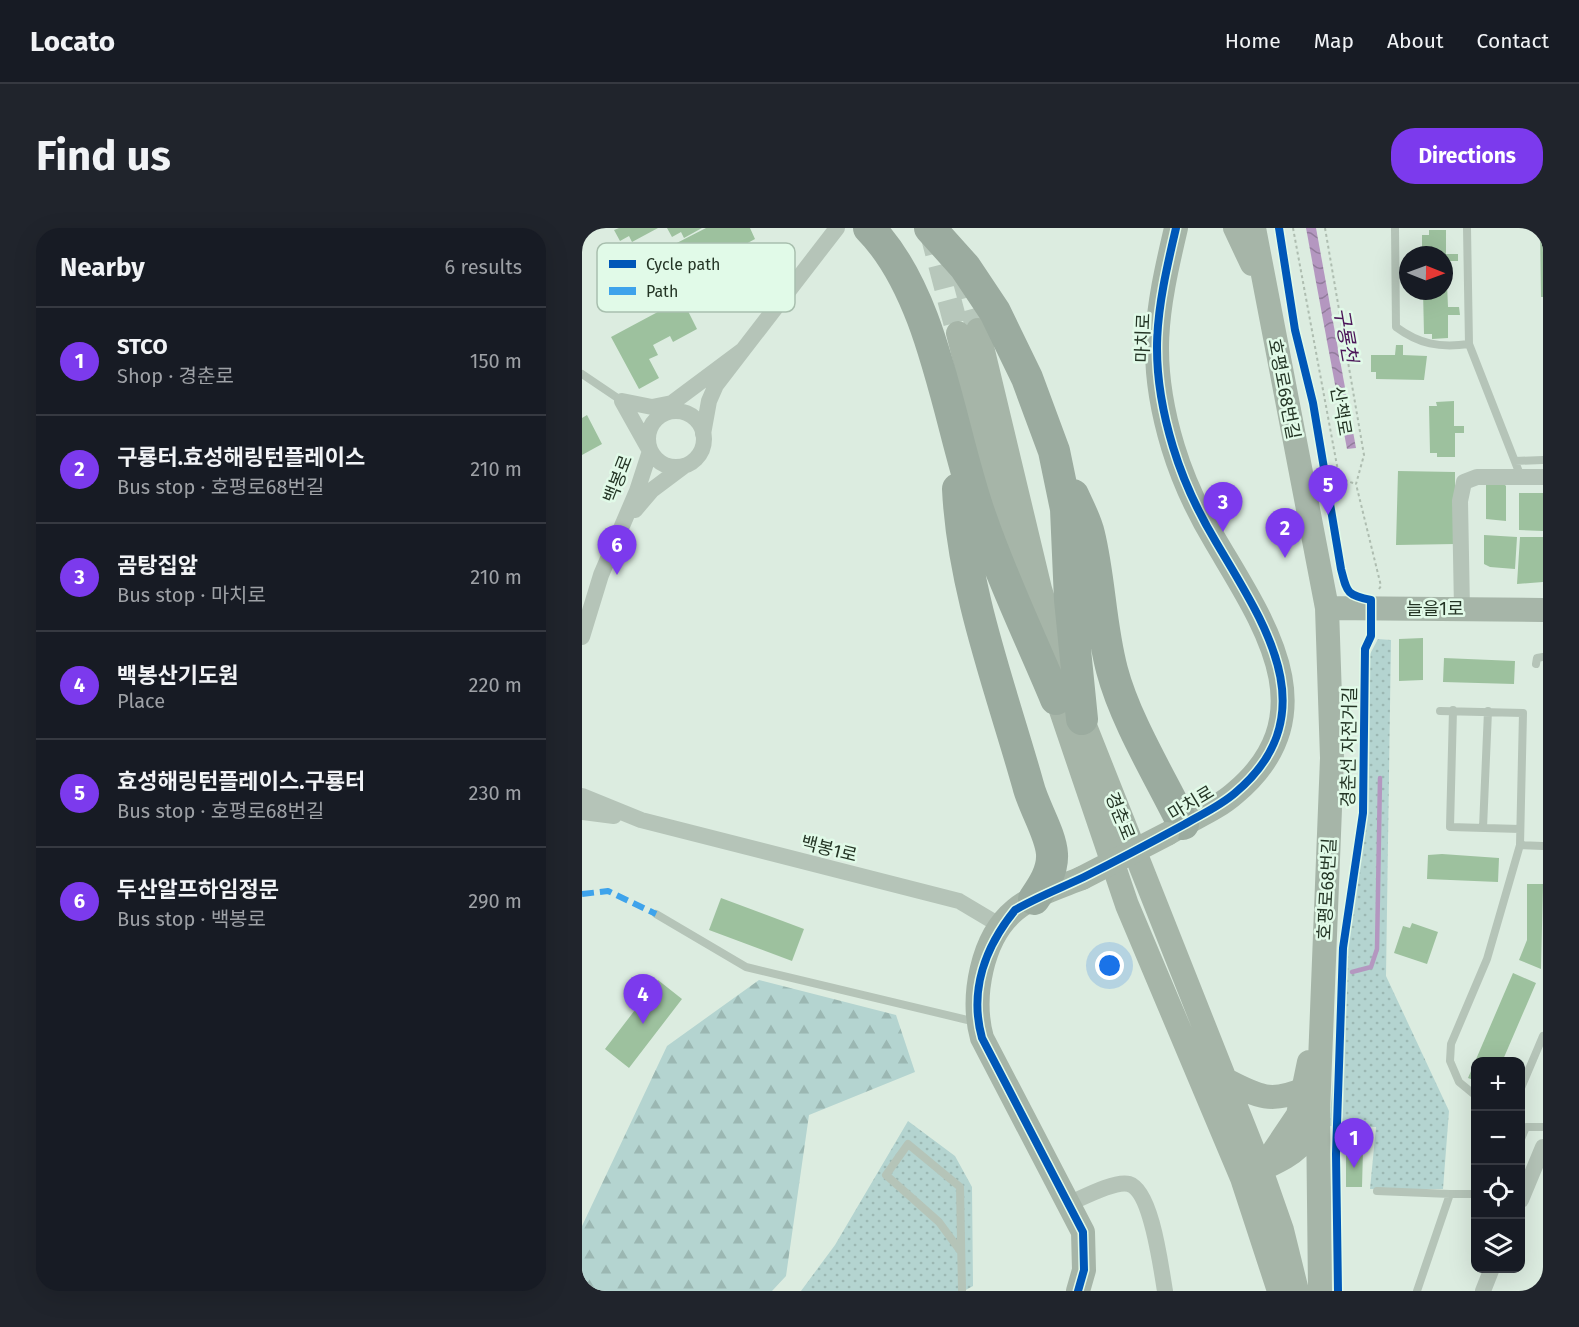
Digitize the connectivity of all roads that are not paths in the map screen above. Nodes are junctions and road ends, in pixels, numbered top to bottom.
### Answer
1 (837, 228) edge
2 (930, 228) edge
3 (1176, 228) edge
4 (1182, 228) edge
5 (1235, 228) edge
6 (1254, 228) edge
7 (1262, 228) edge
8 (1395, 228) edge
9 (1467, 228) edge
10 (871, 230) edge
11 (1169, 256) junction
12 (795, 283) edge
13 (1268, 308) junction
14 (772, 312) edge
15 (1469, 344) junction
16 (743, 350) junction
17 (582, 374) edge
18 (622, 401) junction
19 (676, 410) junction
20 (704, 434) junction
21 (956, 434) junction
22 (650, 451) junction
23 (1054, 451) junction
24 (1543, 460) edge
25 (1515, 461) junction
26 (684, 466) junction
27 (1521, 477) junction
28 (1543, 477) edge
29 (615, 537) junction
30 (1327, 608) junction
31 (1462, 609) junction
32 (1543, 610) edge
33 (582, 637) edge
34 (1543, 657) edge
35 (1536, 664) dead end
36 (1056, 699) junction
37 (1453, 710) junction
38 (1440, 711) dead end
39 (1488, 711) junction
40 (1082, 719) junction
41 (582, 796) edge
42 (582, 812) edge
43 (641, 820) junction
44 (1484, 828) junction
45 (1175, 829) junction
46 (1520, 829) junction
47 (1520, 845) junction
48 (1543, 846) edge
49 (1034, 899) junction
50 (656, 914) dead end
51 (1002, 926) junction
52 (1321, 1007) junction
53 (978, 1022) junction
54 (1543, 1036) edge
55 (1525, 1079) edge
56 (1226, 1080) junction
57 (1304, 1089) junction
58 (1471, 1092) edge
59 (1318, 1113) junction
60 (1543, 1127) edge
61 (1525, 1129) edge
62 (1543, 1147) edge
63 (1252, 1174) junction
64 (1525, 1190) edge
65 (1377, 1191) dead end
66 (1450, 1194) junction
67 (1471, 1194) edge
68 (1068, 1204) junction
69 (961, 1252) junction
70 (1490, 1273) edge
71 (962, 1291) edge
72 (1078, 1291) edge
73 (1165, 1291) edge
74 (1279, 1291) edge
75 (1297, 1291) edge
76 (1320, 1291) edge
77 (1417, 1291) edge
78 (1483, 1291) edge

1 - 12 street
2 - 23 highway
3 - 11 street, 마치로
4 - 11 street, 마치로
5 - 13 street, 호평로68번길
6 - 13 street, 호평로68번길
7 - 13 street
8 - 15 lane
9 - 15 lane
10 - 21 highway
11 - 45 street, 마치로
13 - 30 street, 호평로68번길
14 - 16 street
15 - 25 lane
16 - 18 street
16 - 19 street
16 - 20 street
17 - 18 lane
18 - 22 street, 백봉로
19 - 20 street
19 - 22 street
20 - 26 street
21 - 36 highway
21 - 49 highway
22 - 26 street
22 - 29 street, 백봉로
23 - 40 highway
23 - 45 highway
24 - 25 lane
25 - 27 lane
26 - 29 street, 백봉로
27 - 28 street
27 - 31 street
29 - 33 street, 백봉로
30 - 31 street, 늘을1로
30 - 52 street, 호평로68번길
31 - 32 street, 늘을1로
34 - 35 lane
36 - 40 street, 경춘로
36 - 63 street, 경춘로
37 - 38 lane
37 - 39 lane
37 - 44 lane
39 - 44 lane
39 - 46 lane
40 - 56 street, 경춘로
41 - 43 street, 백봉1로
42 - 43 street, 백봉1로
43 - 51 street, 백봉1로
44 - 46 lane
45 - 49 street, 마치로, bridge
46 - 47 lane
47 - 48 lane
47 - 58 lane
49 - 51 street, 마치로
50 - 53 lane
51 - 53 street, 마치로
52 - 57 street
52 - 59 street
53 - 68 street, 마치로
54 - 55 lane
56 - 57 street
56 - 63 street, 경춘로
57 - 63 street
59 - 63 street
59 - 76 street
60 - 61 lane
62 - 64 street
63 - 74 street, 경춘로
63 - 75 street, 경춘로
65 - 66 lane
66 - 67 lane
66 - 77 lane
68 - 72 street, 마치로
68 - 73 street
69 - 69 lane
69 - 71 lane
70 - 78 street

